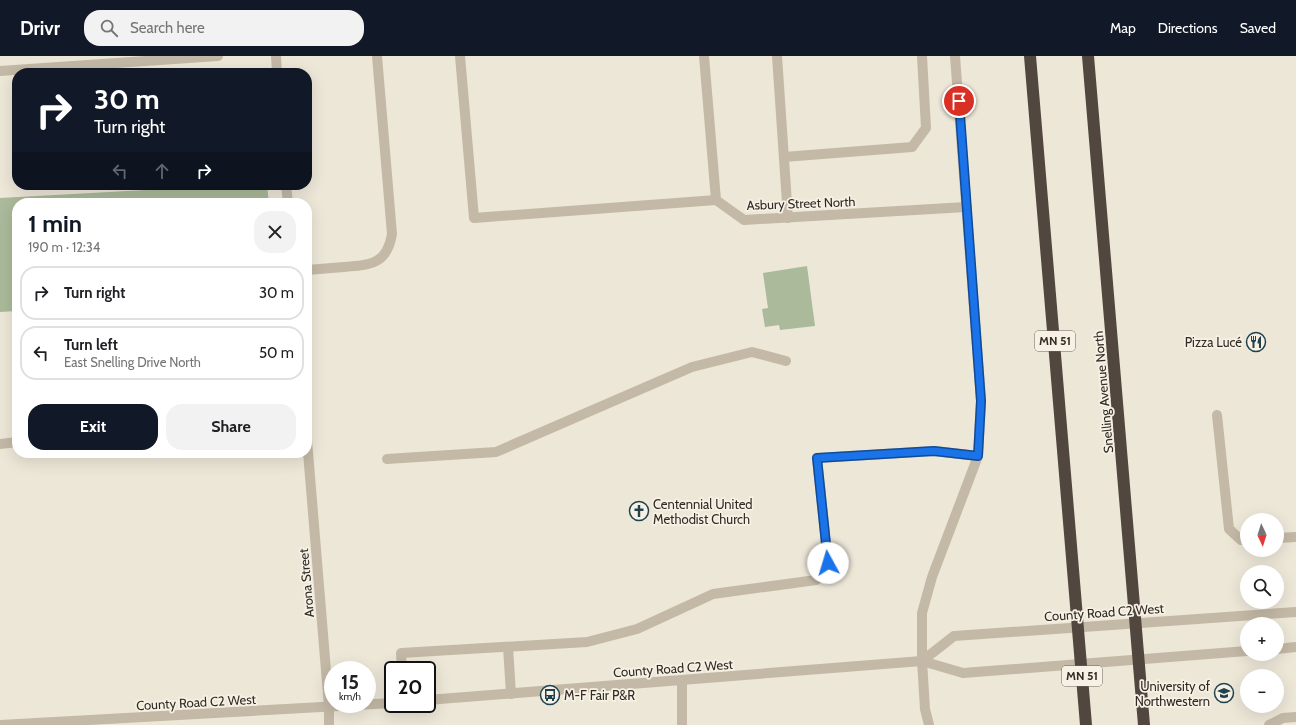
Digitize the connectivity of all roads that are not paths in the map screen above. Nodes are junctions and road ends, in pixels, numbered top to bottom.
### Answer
1 (218, 56) edge
2 (276, 56) edge
3 (377, 56) edge
4 (460, 56) edge
5 (704, 56) edge
6 (777, 56) edge
7 (922, 56) edge
8 (955, 56) edge
9 (1030, 56) edge
10 (1088, 56) edge
11 (74, 61) edge
12 (22, 68) edge
13 (277, 68) edge
14 (12, 69) edge
15 (0, 71) edge
16 (784, 157) junction
17 (716, 200) junction
18 (966, 207) junction
19 (788, 218) junction
20 (312, 270) edge
21 (786, 361) dead end
22 (1217, 415) dead end
23 (12, 443) edge
24 (0, 444) edge
25 (978, 456) junction
26 (308, 458) edge
27 (387, 459) dead end
28 (1296, 537) edge
29 (1284, 538) edge
30 (1240, 539) edge
31 (1296, 612) edge
32 (1136, 622) junction
33 (1078, 626) junction
34 (508, 647) junction
35 (1296, 647) edge
36 (1284, 648) edge
37 (1240, 652) edge
38 (1140, 659) junction
39 (325, 661) edge
40 (401, 661) edge
41 (922, 661) junction
42 (1082, 663) junction
43 (682, 681) junction
44 (511, 694) junction
45 (436, 699) edge
46 (324, 707) edge
47 (329, 713) edge
48 (1296, 717) edge
49 (0, 725) edge
50 (329, 725) edge
51 (682, 725) edge
52 (929, 725) edge
53 (1086, 725) edge
54 (1144, 725) edge
55 (1269, 725) edge

1 - 11 street
2 - 13 street
3 - 20 street
4 - 17 street
5 - 17 street
6 - 16 street
7 - 16 street
8 - 18 street
9 - 33 highway, MN 51
10 - 32 highway, Snelling Avenue North
11 - 12 street
14 - 15 street
16 - 19 street
17 - 19 street, Asbury Street North
18 - 19 street, Asbury Street North
18 - 25 street
21 - 27 street
22 - 30 street
23 - 24 street
25 - 34 street
25 - 41 street
26 - 39 street, Arona Street
28 - 29 street
31 - 32 street, County Road C2 West
32 - 33 street, County Road C2 West
32 - 38 highway, Snelling Avenue North
33 - 41 street, County Road C2 West
33 - 42 highway, MN 51
34 - 40 street
34 - 44 street
35 - 36 street
37 - 38 street, County Road C2 West
38 - 42 street, County Road C2 West
38 - 54 highway, Snelling Avenue North
41 - 42 street, County Road C2 West
41 - 43 street, County Road C2 West
41 - 52 street
42 - 53 highway, MN 51
43 - 44 street, County Road C2 West
43 - 51 street
44 - 45 street, County Road C2 West
46 - 49 street, County Road C2 West
47 - 50 street, Arona Street
48 - 55 street

